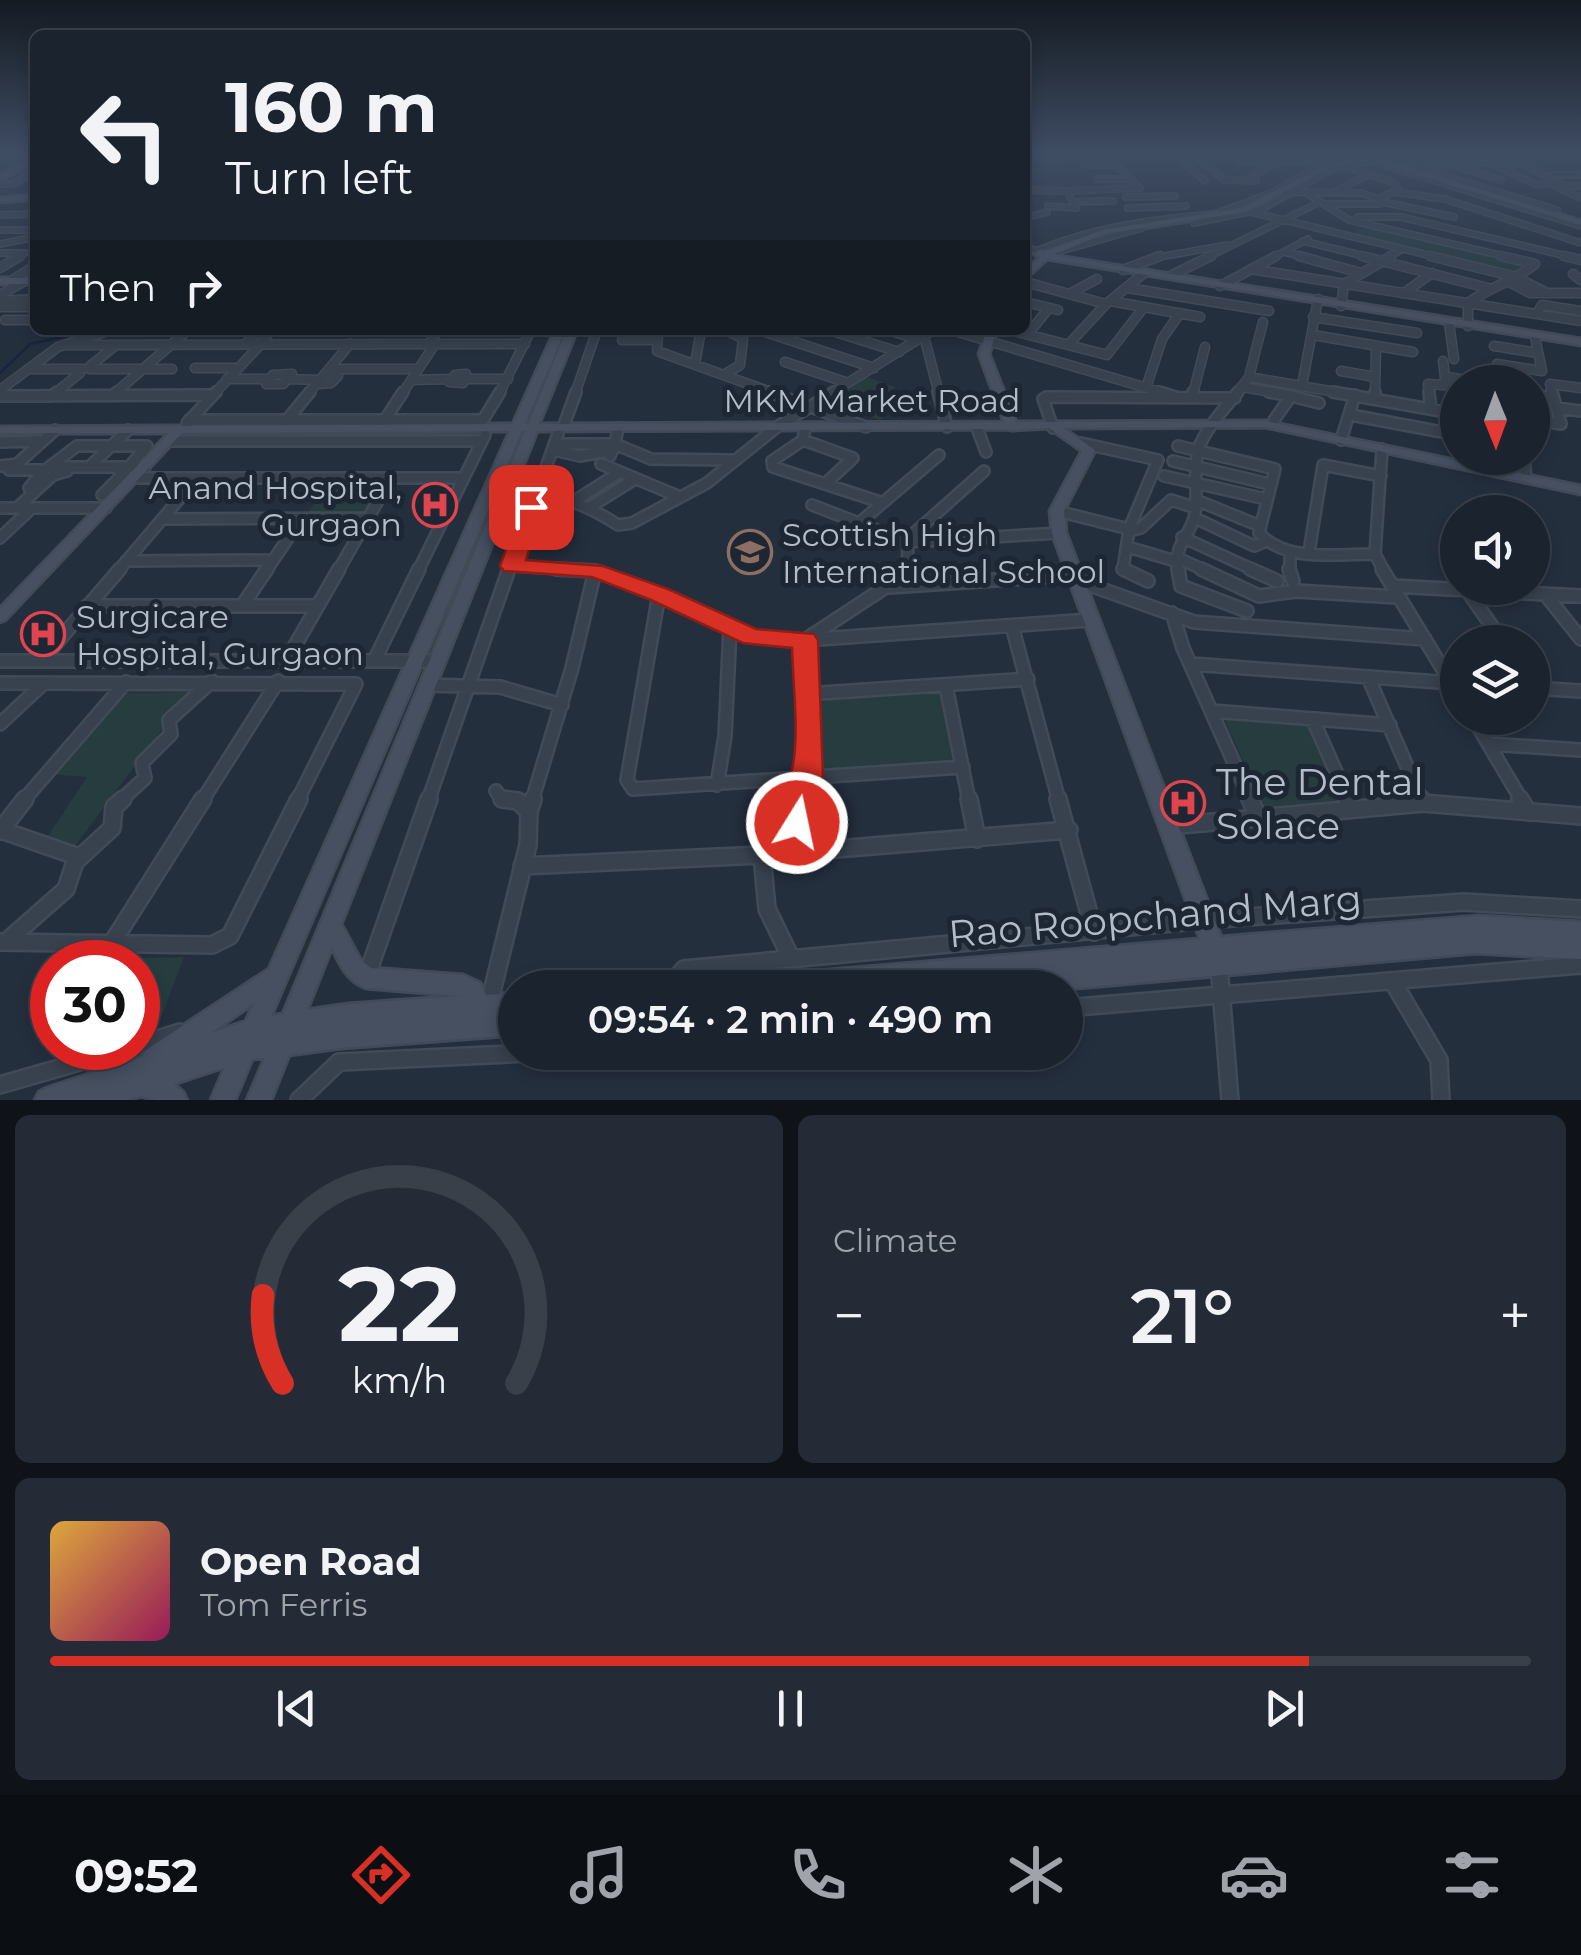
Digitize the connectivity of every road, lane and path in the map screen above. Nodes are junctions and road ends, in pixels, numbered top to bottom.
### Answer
1 (1075, 204) edge
2 (1254, 204) edge
3 (1318, 204) edge
4 (1323, 204) edge
5 (1400, 204) edge
6 (1457, 204) edge
7 (1518, 204) edge
8 (1525, 204) edge
9 (1538, 204) edge
10 (1186, 206) joint
11 (1467, 207) junction
12 (1128, 208) dead end
13 (1030, 209) edge
14 (1046, 209) junction
15 (1243, 210) junction
16 (1557, 210) dead end
17 (0, 214) edge
18 (30, 214) edge
19 (1030, 215) edge
20 (1199, 217) junction
21 (1454, 217) junction
22 (1346, 219) junction
23 (1283, 220) junction
24 (1511, 221) junction
25 (1581, 223) edge
26 (1438, 226) junction
27 (0, 230) edge
28 (1325, 231) junction
29 (30, 233) edge
30 (30, 235) edge
31 (1559, 236) junction
32 (1420, 237) junction
33 (1487, 237) junction
34 (1304, 241) junction
35 (0, 242) edge
36 (1581, 242) edge
37 (1232, 244) junction
38 (1401, 250) junction
39 (1538, 250) junction
40 (1284, 252) junction
41 (0, 253) edge
42 (1030, 253) edge
43 (1049, 255) junction
44 (1581, 260) edge
45 (1383, 261) junction
46 (1263, 263) junction
47 (1252, 269) junction
48 (1134, 272) junction
49 (1361, 273) junction
50 (1030, 274) edge
51 (1432, 274) junction
52 (1172, 275) junction
53 (17, 279) edge
54 (1098, 279) dead end
55 (1319, 280) junction
56 (1513, 280) junction
57 (1030, 281) edge
58 (1222, 284) junction
59 (1344, 284) junction
60 (1128, 288) junction
61 (1488, 288) junction
62 (1404, 293) junction
63 (1581, 293) edge
64 (1070, 294) junction
65 (1274, 295) junction
66 (0, 298) edge
67 (30, 300) edge
68 (1318, 300) junction
69 (1108, 302) junction
70 (24, 303) junction
71 (1030, 303) edge
72 (1468, 303) junction
73 (1342, 304) junction
74 (30, 305) edge
75 (1144, 307) junction
76 (1581, 311) edge
77 (1180, 314) junction
78 (1536, 314) junction
79 (1200, 317) dead end
80 (1313, 317) junction
81 (1266, 318) junction
82 (30, 320) edge
83 (1581, 321) edge
84 (1, 323) edge
85 (1449, 323) junction
86 (1468, 324) junction
87 (1030, 332) edge
88 (1417, 333) dead end
89 (97, 335) edge
90 (182, 335) edge
91 (255, 335) edge
92 (268, 335) edge
93 (339, 335) edge
94 (436, 335) edge
95 (529, 335) edge
96 (558, 335) edge
97 (570, 335) edge
98 (595, 335) edge
99 (657, 335) edge
100 (700, 335) edge
101 (737, 335) edge
102 (774, 335) edge
103 (845, 335) edge
104 (925, 335) edge
105 (1030, 335) edge
106 (1313, 335) junction
107 (1536, 337) junction
108 (116, 338) edge
109 (622, 340) dead end
110 (656, 340) junction
111 (989, 341) edge
112 (171, 344) junction
113 (245, 344) junction
114 (260, 344) junction
115 (332, 344) junction
116 (350, 344) junction
117 (432, 344) junction
118 (525, 344) junction
119 (1581, 344) edge
120 (62, 345) junction
121 (1068, 346) junction
122 (1376, 346) junction
123 (1494, 346) dead end
124 (1205, 347) dead end
125 (899, 352) junction
126 (1413, 352) dead end
127 (1538, 353) junction
128 (1454, 359) dead end
129 (1443, 361) dead end
130 (786, 362) dead end
131 (695, 364) junction
132 (1443, 365) edge
133 (1541, 365) edge
134 (172, 368) dead end
135 (238, 368) junction
136 (874, 368) junction
137 (29, 369) junction
138 (86, 369) junction
139 (143, 369) junction
140 (418, 369) junction
141 (1341, 371) dead end
142 (724, 375) junction
143 (1249, 376) junction
144 (324, 377) junction
145 (1375, 377) junction
146 (185, 378) dead end
147 (226, 379) junction
148 (508, 379) junction
149 (412, 380) junction
150 (1440, 381) edge
151 (848, 383) junction
152 (1302, 386) junction
153 (1243, 387) junction
154 (1146, 388) junction
155 (1581, 388) edge
156 (0, 393) edge
157 (210, 395) junction
158 (52, 396) junction
159 (112, 396) junction
160 (1291, 396) junction
161 (1354, 396) junction
162 (1192, 397) junction
163 (1176, 398) junction
164 (1235, 398) junction
165 (1375, 399) junction
166 (1550, 401) edge
167 (1319, 403) dead end
168 (1555, 403) junction
169 (812, 407) junction
170 (1431, 409) junction
171 (197, 410) junction
172 (1440, 411) edge
173 (1581, 411) edge
174 (1350, 415) junction
175 (1274, 420) dead end
176 (286, 421) junction
177 (384, 421) junction
178 (1550, 422) edge
179 (1211, 426) junction
180 (777, 427) junction
181 (947, 427) junction
182 (1016, 427) junction
183 (618, 428) junction
184 (868, 428) junction
185 (977, 428) junction
186 (1053, 428) junction
187 (529, 429) junction
188 (0, 430) edge
189 (55, 430) junction
190 (128, 430) junction
191 (179, 430) junction
192 (1440, 432) edge
193 (804, 434) junction
194 (484, 435) junction
195 (562, 436) junction
196 (1342, 440) junction
197 (0, 442) edge
198 (1081, 443) junction
199 (39, 445) junction
200 (110, 446) junction
201 (1178, 446) dead end
202 (1382, 449) junction
203 (613, 450) junction
204 (1198, 451) junction
205 (986, 452) dead end
206 (939, 455) dead end
207 (651, 459) junction
208 (689, 460) junction
209 (733, 460) junction
210 (1173, 461) dead end
211 (601, 464) dead end
212 (1196, 466) junction
213 (89, 467) junction
214 (0, 468) edge
215 (545, 470) dead end
216 (136, 471) junction
217 (984, 471) dead end
218 (717, 473) junction
219 (1526, 475) edge
220 (628, 476) junction
221 (1164, 476) dead end
222 (1381, 476) junction
223 (197, 478) junction
224 (391, 478) junction
225 (464, 478) junction
226 (1526, 478) junction
227 (1194, 483) junction
228 (825, 484) junction
229 (1269, 484) junction
230 (29, 488) dead end
231 (1581, 490) edge
232 (680, 497) junction
233 (534, 498) junction
234 (506, 499) junction
235 (1266, 499) junction
236 (576, 500) junction
237 (104, 502) junction
238 (880, 502) junction
239 (590, 506) junction
240 (812, 506) dead end
241 (0, 508) edge
242 (18, 508) junction
243 (32, 508) junction
244 (1196, 509) junction
245 (1057, 511) junction
246 (368, 518) junction
247 (162, 519) junction
248 (301, 519) junction
249 (858, 523) junction
250 (1260, 526) junction
251 (1129, 529) junction
252 (1059, 533) junction
253 (1182, 536) junction
254 (0, 538) edge
255 (908, 542) junction
256 (1264, 542) junction
257 (1128, 547) junction
258 (1290, 551) junction
259 (1309, 552) junction
260 (1375, 554) junction
261 (1175, 559) junction
262 (273, 560) junction
263 (126, 561) junction
264 (512, 566) junction
265 (595, 570) junction
266 (1075, 578) junction
267 (1277, 580) dead end
268 (1293, 581) dead end
269 (1148, 582) dead end
270 (890, 586) junction
271 (1440, 590) edge
272 (1394, 592) junction
273 (659, 594) junction
274 (1550, 594) edge
275 (1581, 596) edge
276 (1550, 600) edge
277 (87, 606) junction
278 (242, 606) junction
279 (318, 606) junction
280 (1247, 611) dead end
281 (1172, 613) junction
282 (0, 617) edge
283 (1090, 620) junction
284 (1012, 626) junction
285 (730, 628) junction
286 (1425, 639) junction
287 (1581, 639) edge
288 (805, 640) junction
289 (374, 660) junction
290 (415, 660) junction
291 (436, 660) junction
292 (0, 661) edge
293 (40, 661) junction
294 (174, 661) junction
295 (286, 661) junction
296 (1440, 662) edge
297 (1191, 664) junction
298 (1368, 677) junction
299 (1028, 679) junction
300 (212, 681) junction
301 (278, 681) junction
302 (0, 682) edge
303 (45, 682) junction
304 (126, 682) junction
305 (158, 682) junction
306 (469, 684) junction
307 (1440, 684) edge
308 (426, 685) junction
309 (946, 686) junction
310 (1550, 688) edge
311 (1581, 691) edge
312 (806, 694) junction
313 (562, 705) junction
314 (1212, 712) junction
315 (1312, 720) junction
316 (0, 724) edge
317 (1390, 725) junction
318 (1483, 735) edge
319 (1489, 744) junction
320 (1581, 750) edge
321 (964, 767) junction
322 (805, 776) junction
323 (718, 785) junction
324 (496, 792) dead end
325 (1422, 803) junction
326 (1351, 808) junction
327 (529, 812) junction
328 (1528, 812) junction
329 (1581, 816) edge
330 (1258, 817) junction
331 (1168, 826) junction
332 (1, 830) edge
333 (1069, 830) junction
334 (977, 838) junction
335 (800, 852) junction
336 (79, 856) junction
337 (762, 856) junction
338 (522, 866) junction
339 (1581, 909) edge
340 (1204, 920) junction
341 (331, 924) junction
342 (1094, 932) junction
343 (1581, 932) edge
344 (114, 940) edge
345 (3, 942) edge
346 (30, 942) edge
347 (160, 944) edge
348 (1581, 950) edge
349 (1216, 954) junction
350 (790, 958) junction
351 (1581, 966) edge
352 (281, 970) junction
353 (683, 970) edge
354 (990, 970) edge
355 (1083, 971) edge
356 (366, 978) junction
357 (1392, 982) junction
358 (1223, 993) junction
359 (498, 1003) edge
360 (485, 1004) junction
361 (1083, 1006) edge
362 (498, 1025) edge
363 (202, 1026) junction
364 (283, 1035) junction
365 (160, 1038) edge
366 (250, 1039) junction
367 (160, 1052) edge
368 (498, 1055) edge
369 (160, 1062) edge
370 (117, 1070) edge
371 (129, 1070) edge
372 (131, 1070) edge
373 (136, 1070) edge
374 (0, 1084) edge
375 (48, 1100) edge
376 (92, 1100) edge
377 (175, 1100) edge
378 (223, 1100) edge
379 (258, 1100) edge
380 (300, 1100) edge
381 (1230, 1100) edge
382 (1441, 1100) edge

1 - 14 street
2 - 15 street
3 - 23 street
4 - 22 street
5 - 21 street
6 - 11 street
7 - 25 street
8 - 25 street
9 - 16 street
10 - 12 street
10 - 20 street
11 - 21 street
11 - 24 street
13 - 14 street
14 - 19 street
15 - 20 street
15 - 23 street
15 - 43 street
17 - 18 street
20 - 43 street
21 - 26 street
22 - 26 street
22 - 28 street
22 - 32 street
23 - 28 street
23 - 37 street
24 - 31 street
24 - 33 street
26 - 32 street
26 - 33 street
27 - 29 street
28 - 34 street
28 - 38 street
30 - 35 street
31 - 36 street
31 - 39 street
32 - 56 street
33 - 39 street
34 - 40 street
34 - 45 street
37 - 48 street
37 - 52 street
38 - 45 street
38 - 56 street
39 - 44 street
40 - 46 street
40 - 49 street
41 - 53 street
42 - 43 street
43 - 48 street
43 - 50 street
45 - 49 street
45 - 51 street
46 - 47 street
46 - 55 street
47 - 55 street
47 - 58 street
48 - 52 street
48 - 58 street
48 - 60 street
49 - 59 street
51 - 61 street
51 - 62 street
52 - 58 street
53 - 66 street
53 - 70 street
54 - 64 street
55 - 59 street
56 - 61 street
56 - 63 street
57 - 64 street
58 - 65 street
58 - 68 street
59 - 62 street
59 - 73 street
60 - 69 street
60 - 81 street
61 - 72 street
62 - 72 street
64 - 69 street
65 - 68 street
65 - 81 street
66 - 70 street
67 - 70 street
68 - 73 street
68 - 80 street
69 - 75 street
69 - 121 street
70 - 74 street
70 - 84 street
71 - 87 street
72 - 78 street
72 - 86 street
73 - 85 street
73 - 86 street
75 - 77 street
75 - 121 street
76 - 78 street
77 - 79 street
77 - 154 street
78 - 83 street
80 - 88 street
80 - 106 street
81 - 143 street
82 - 84 street
85 - 86 street
85 - 128 street
86 - 107 street
86 - 119 street
89 - 120 street
90 - 112 street
91 - 113 street
92 - 114 street
93 - 115 street
94 - 117 street
95 - 118 street
96 - 187 street
97 - 187 main road
98 - 195 street
99 - 110 street
100 - 131 street
101 - 142 street
102 - 136 street
103 - 125 street
104 - 125 street
104 - 181 street
105 - 121 street
106 - 122 street
106 - 152 street
107 - 119 street
107 - 127 street
108 - 112 street
108 - 120 street
108 - 138 street
109 - 110 street
110 - 131 street
111 - 154 street
111 - 182 street
112 - 113 street
112 - 139 street
113 - 114 street
114 - 115 street
114 - 135 street
115 - 116 street
116 - 117 street
116 - 144 street
117 - 118 street
117 - 140 street
118 - 148 street
120 - 137 street
122 - 126 street
122 - 145 street
123 - 127 street
124 - 162 street
125 - 136 street
127 - 133 street
129 - 132 street
130 - 151 street
131 - 142 street
134 - 139 street
135 - 146 street
135 - 147 street
136 - 151 street
137 - 138 street
137 - 156 street
138 - 139 street
138 - 158 street
139 - 159 street
140 - 144 street
140 - 149 street
141 - 145 street
142 - 169 street
143 - 152 street
143 - 153 street
144 - 147 street
144 - 176 street
145 - 165 street
147 - 157 street
148 - 149 street
148 - 177 street
149 - 177 street
150 - 170 street
151 - 169 street
152 - 161 street
153 - 160 street
153 - 164 street
154 - 163 street
155 - 168 street
156 - 158 street
157 - 159 street
157 - 171 street
158 - 159 street
160 - 167 street
160 - 175 street
161 - 165 street
161 - 174 street
162 - 163 street
162 - 164 street
163 - 186 street
164 - 179 street
165 - 170 street
166 - 168 street
168 - 173 street
168 - 178 street
169 - 180 street
169 - 184 street
170 - 172 street
171 - 191 street
171 - 191 street
174 - 192 street
174 - 196 street
176 - 177 street
176 - 191 street
179 - 186 street, MKM Market Road
179 - 196 street, MKM Market Road
179 - 204 street
180 - 183 street, MKM Market Road
180 - 193 street, MKM Market Road
180 - 209 street
181 - 184 street, MKM Market Road
181 - 185 street, MKM Market Road
182 - 185 street, MKM Market Road
182 - 186 street, MKM Market Road
183 - 195 street, MKM Market Road
183 - 203 street
184 - 193 street, MKM Market Road
185 - 205 street
186 - 198 street
187 - 194 street, MKM Market Road
187 - 195 street
187 - 195 street, MKM Market Road
187 - 195 street
187 - 234 street
187 - 290 street
188 - 189 street, MKM Market Road
189 - 190 street, MKM Market Road
189 - 199 street
190 - 191 street, MKM Market Road
190 - 200 street
191 - 194 street, MKM Market Road
191 - 216 street
193 - 228 street
193 - 228 street
194 - 225 street
195 - 203 street
195 - 215 street
196 - 202 street, MKM Market Road
197 - 199 street
198 - 245 street
198 - 251 street
199 - 214 street
200 - 213 street
200 - 213 street
200 - 216 street
201 - 204 street
202 - 222 street
202 - 226 street, MKM Market Road
203 - 207 street
204 - 212 street
204 - 229 street
206 - 238 street
207 - 208 street
207 - 220 street
208 - 209 street
208 - 218 street
209 - 218 street
210 - 212 street
211 - 220 street
212 - 227 street
212 - 229 street
213 - 216 street
214 - 230 street
216 - 223 street
216 - 237 street
217 - 255 street
218 - 232 street
219 - 226 street
220 - 232 street
220 - 236 street
220 - 239 street
221 - 227 street
222 - 259 street
222 - 260 street
223 - 224 street
223 - 247 street
224 - 225 street
224 - 246 street
225 - 289 street
226 - 231 street, MKM Market Road
227 - 235 street
227 - 244 street
228 - 238 street
229 - 235 street
232 - 239 street
233 - 234 street
233 - 236 street
233 - 264 street
234 - 291 street
235 - 250 street
236 - 239 street
237 - 242 street
237 - 243 street
237 - 282 street
238 - 249 street
240 - 249 street
241 - 242 street
242 - 243 street
243 - 254 street
244 - 250 street
244 - 251 street
244 - 253 street
244 - 256 street
245 - 251 street
245 - 252 street
246 - 248 street
246 - 279 street
247 - 248 street
247 - 263 street
248 - 262 street
249 - 255 street
250 - 256 street
251 - 257 street
252 - 255 street
252 - 266 street
253 - 261 street
253 - 267 street
255 - 270 street
256 - 258 street
257 - 261 street
257 - 269 street
258 - 259 street
258 - 268 street
259 - 260 street
260 - 272 street
261 - 272 street
261 - 280 street
262 - 263 street
262 - 278 street
263 - 277 street
264 - 265 street
264 - 306 street
265 - 273 street
265 - 313 street
266 - 270 street
266 - 281 street
266 - 283 street
270 - 288 street
271 - 272 street
272 - 286 street
273 - 285 street
273 - 323 street
274 - 275 street
276 - 287 street
277 - 278 street
277 - 293 street
278 - 279 street
279 - 295 street
281 - 286 street
281 - 297 street
283 - 284 street
283 - 331 street
284 - 288 street
284 - 299 street
285 - 288 street
285 - 323 street
286 - 296 street
288 - 312 street
289 - 290 street
289 - 295 street
290 - 291 street
290 - 352 street
291 - 308 street
292 - 293 street
293 - 294 street
294 - 295 street
294 - 305 street
297 - 298 street
297 - 314 street
298 - 307 street
298 - 317 street
299 - 309 street
299 - 333 street
300 - 301 street
300 - 305 street
300 - 336 street
301 - 344 street
301 - 347 street
302 - 303 street
303 - 304 street
303 - 316 street
304 - 305 street
304 - 332 street
306 - 308 street
306 - 313 street
306 - 356 street
308 - 341 street
309 - 312 street
309 - 321 street
310 - 311 street
312 - 322 street
313 - 327 street
314 - 315 street
314 - 330 street
315 - 317 street
315 - 326 street
317 - 325 street
318 - 319 street
319 - 320 street
319 - 328 street
321 - 322 street
321 - 334 street
322 - 323 street
322 - 335 street
324 - 327 street
325 - 326 street
325 - 328 street
326 - 330 street
327 - 338 street
328 - 329 street
330 - 331 street
331 - 340 street
332 - 336 street
333 - 334 street
333 - 342 street
334 - 335 street
335 - 337 street
336 - 345 street
337 - 338 street
337 - 350 street
338 - 360 street
339 - 340 street
340 - 342 street
340 - 349 street
341 - 356 street
341 - 364 street
342 - 350 street
343 - 349 street, Rao Roopchand Marg
345 - 346 street
348 - 349 street, Rao Roopchand Marg
349 - 354 street, Rao Roopchand Marg
349 - 355 street, Rao Roopchand Marg
349 - 358 street
350 - 353 street
351 - 357 street
352 - 363 main road
352 - 366 street
356 - 360 street
357 - 358 street
357 - 382 street
358 - 361 street
358 - 381 street
359 - 360 street
360 - 364 street
362 - 364 street
363 - 365 street
363 - 367 main road
364 - 366 street
364 - 379 street
366 - 369 street
366 - 378 street
368 - 380 street
370 - 374 street
371 - 375 street
372 - 376 street
373 - 377 street

